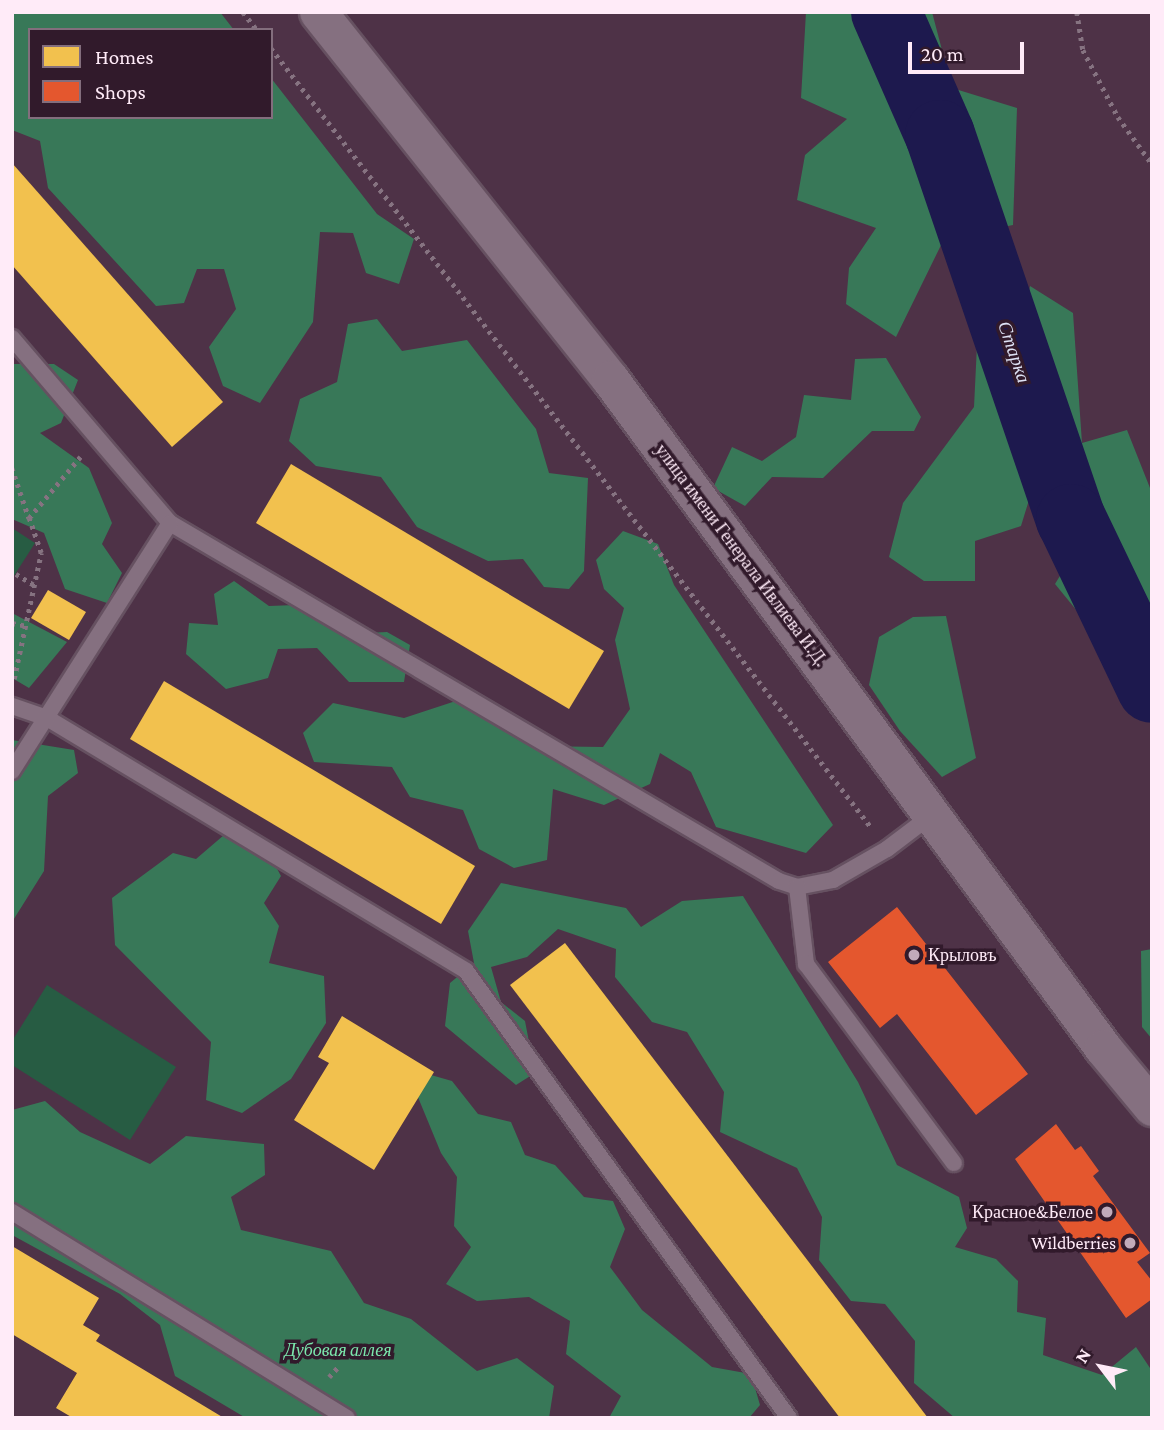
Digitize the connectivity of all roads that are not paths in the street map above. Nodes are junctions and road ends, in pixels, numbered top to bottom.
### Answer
1 (318, 12) edge
2 (12, 338) edge
3 (170, 523) junction
4 (12, 706) edge
5 (47, 718) junction
6 (12, 771) edge
7 (932, 815) junction
8 (797, 887) junction
9 (1152, 1107) edge
10 (954, 1163) dead end
11 (12, 1212) edge
12 (347, 1418) edge
13 (789, 1418) edge

1 - 7 street, улица имени Генерала Ивлиева И.Д.
2 - 3 lane
3 - 5 lane
3 - 8 lane
4 - 5 lane
5 - 6 lane
5 - 13 lane
7 - 8 lane
7 - 9 street, улица имени Генерала Ивлиева И.Д.
8 - 10 lane
11 - 12 lane

